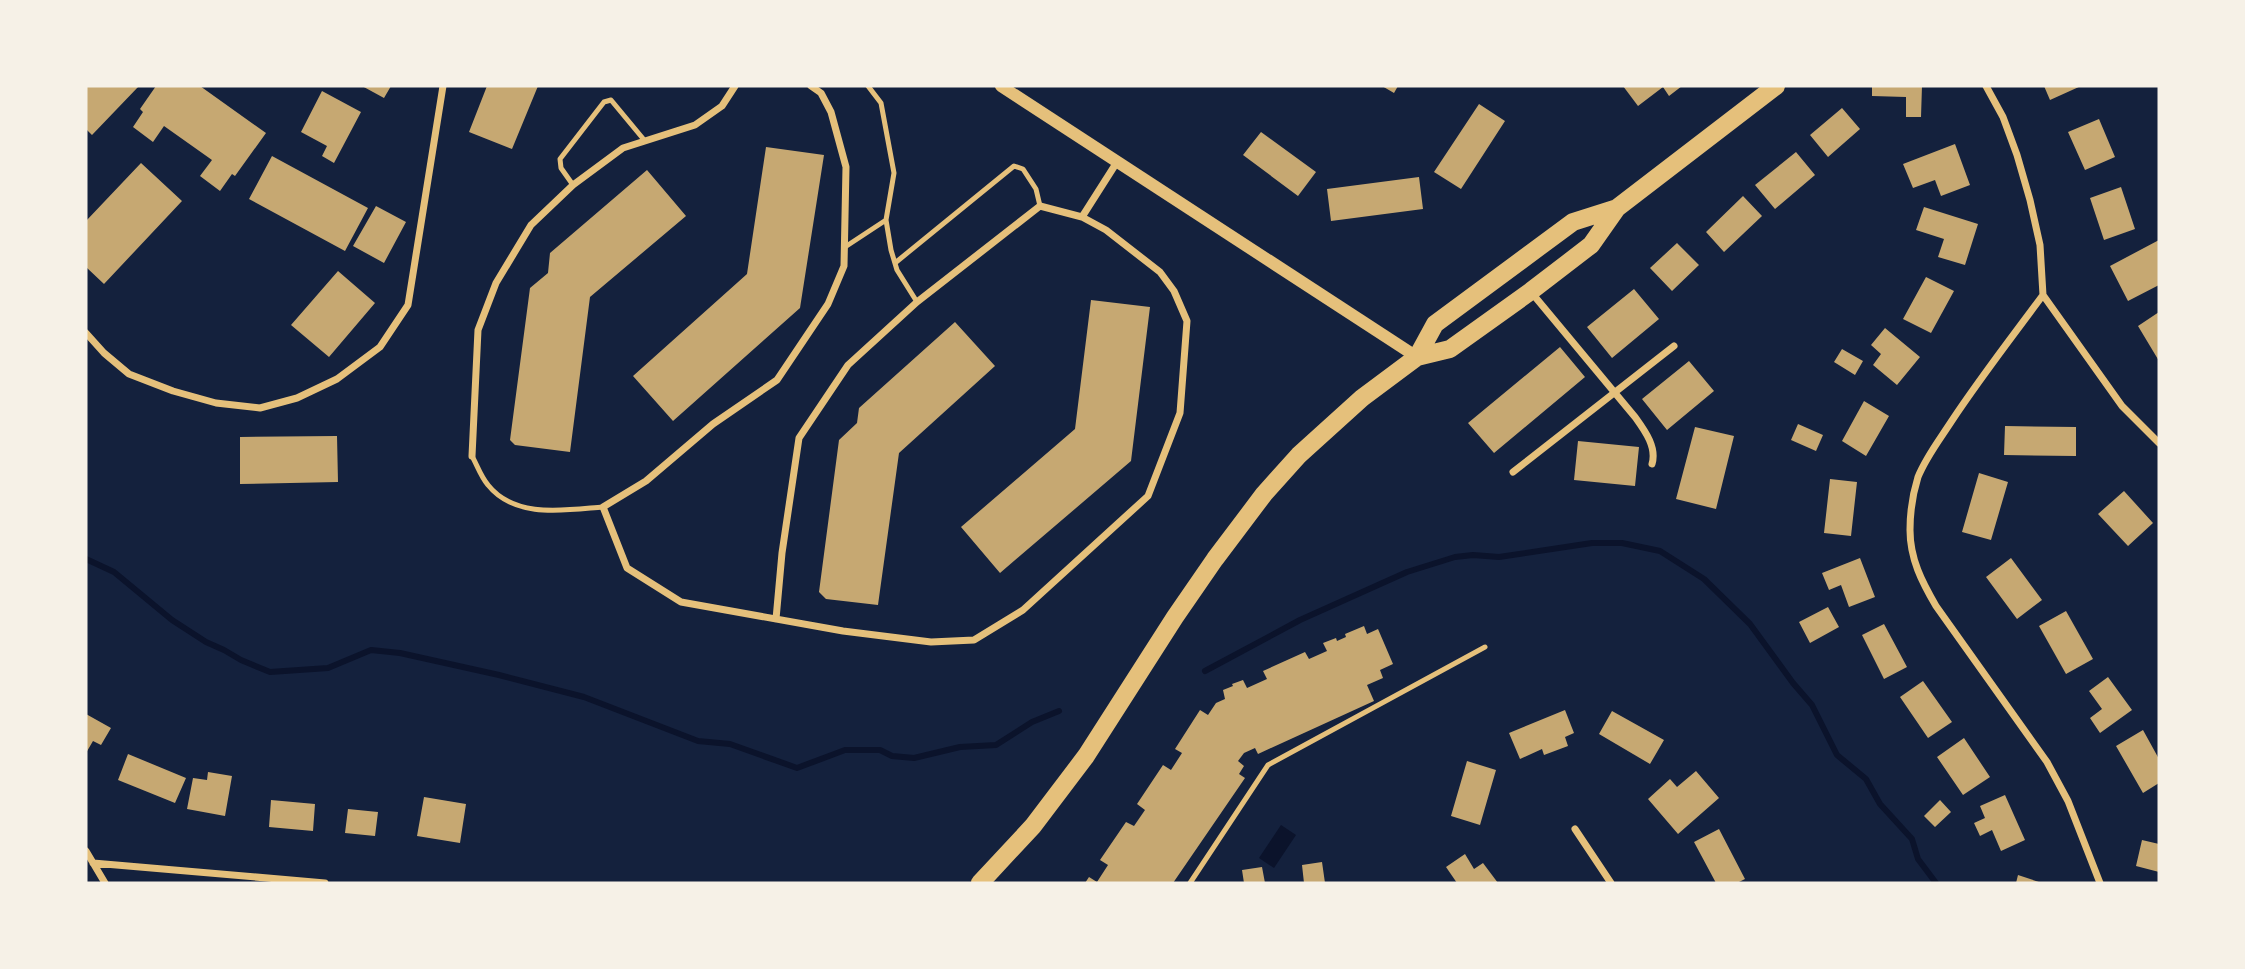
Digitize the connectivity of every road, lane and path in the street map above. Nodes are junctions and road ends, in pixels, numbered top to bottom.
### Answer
1 (443, 86) edge
2 (735, 86) edge
3 (811, 86) edge
4 (868, 86) edge
5 (1001, 86) edge
6 (1776, 86) edge
7 (1986, 86) edge
8 (645, 141) junction
9 (1116, 162) junction
10 (573, 184) junction
11 (1040, 206) junction
12 (1617, 208) junction
13 (1082, 217) junction
14 (886, 220) junction
15 (845, 247) junction
16 (895, 263) junction
17 (1531, 291) junction
18 (2043, 295) junction
19 (917, 302) junction
20 (86, 333) edge
21 (1674, 346) dead end
22 (1417, 357) junction
23 (1614, 391) junction
24 (2159, 443) edge
25 (472, 456) joint
26 (1652, 464) dead end
27 (1513, 472) dead end
28 (603, 507) junction
29 (776, 619) junction
30 (1485, 647) dead end
31 (1575, 829) dead end
32 (86, 852) edge
33 (93, 863) junction
34 (105, 883) edge
35 (326, 883) edge
36 (980, 883) edge
37 (1190, 883) edge
38 (1611, 883) edge
39 (2100, 883) edge

1 - 20 street
2 - 8 street
3 - 15 street
4 - 14 lane
5 - 9 street
6 - 12 main road
7 - 18 street
8 - 10 street
8 - 10 lane
9 - 13 street
9 - 22 street
10 - 25 street
11 - 13 street
11 - 16 lane
11 - 19 street
12 - 17 main road
12 - 22 main road
13 - 29 street
14 - 15 lane
14 - 16 lane
15 - 28 street
16 - 19 lane
17 - 22 main road
17 - 23 street
18 - 24 street
18 - 39 street
19 - 29 street
21 - 23 street
22 - 36 main road
23 - 26 street
23 - 27 street
25 - 28 lane
28 - 29 street
30 - 37 lane
31 - 38 street
32 - 33 street
33 - 34 street
33 - 35 street

